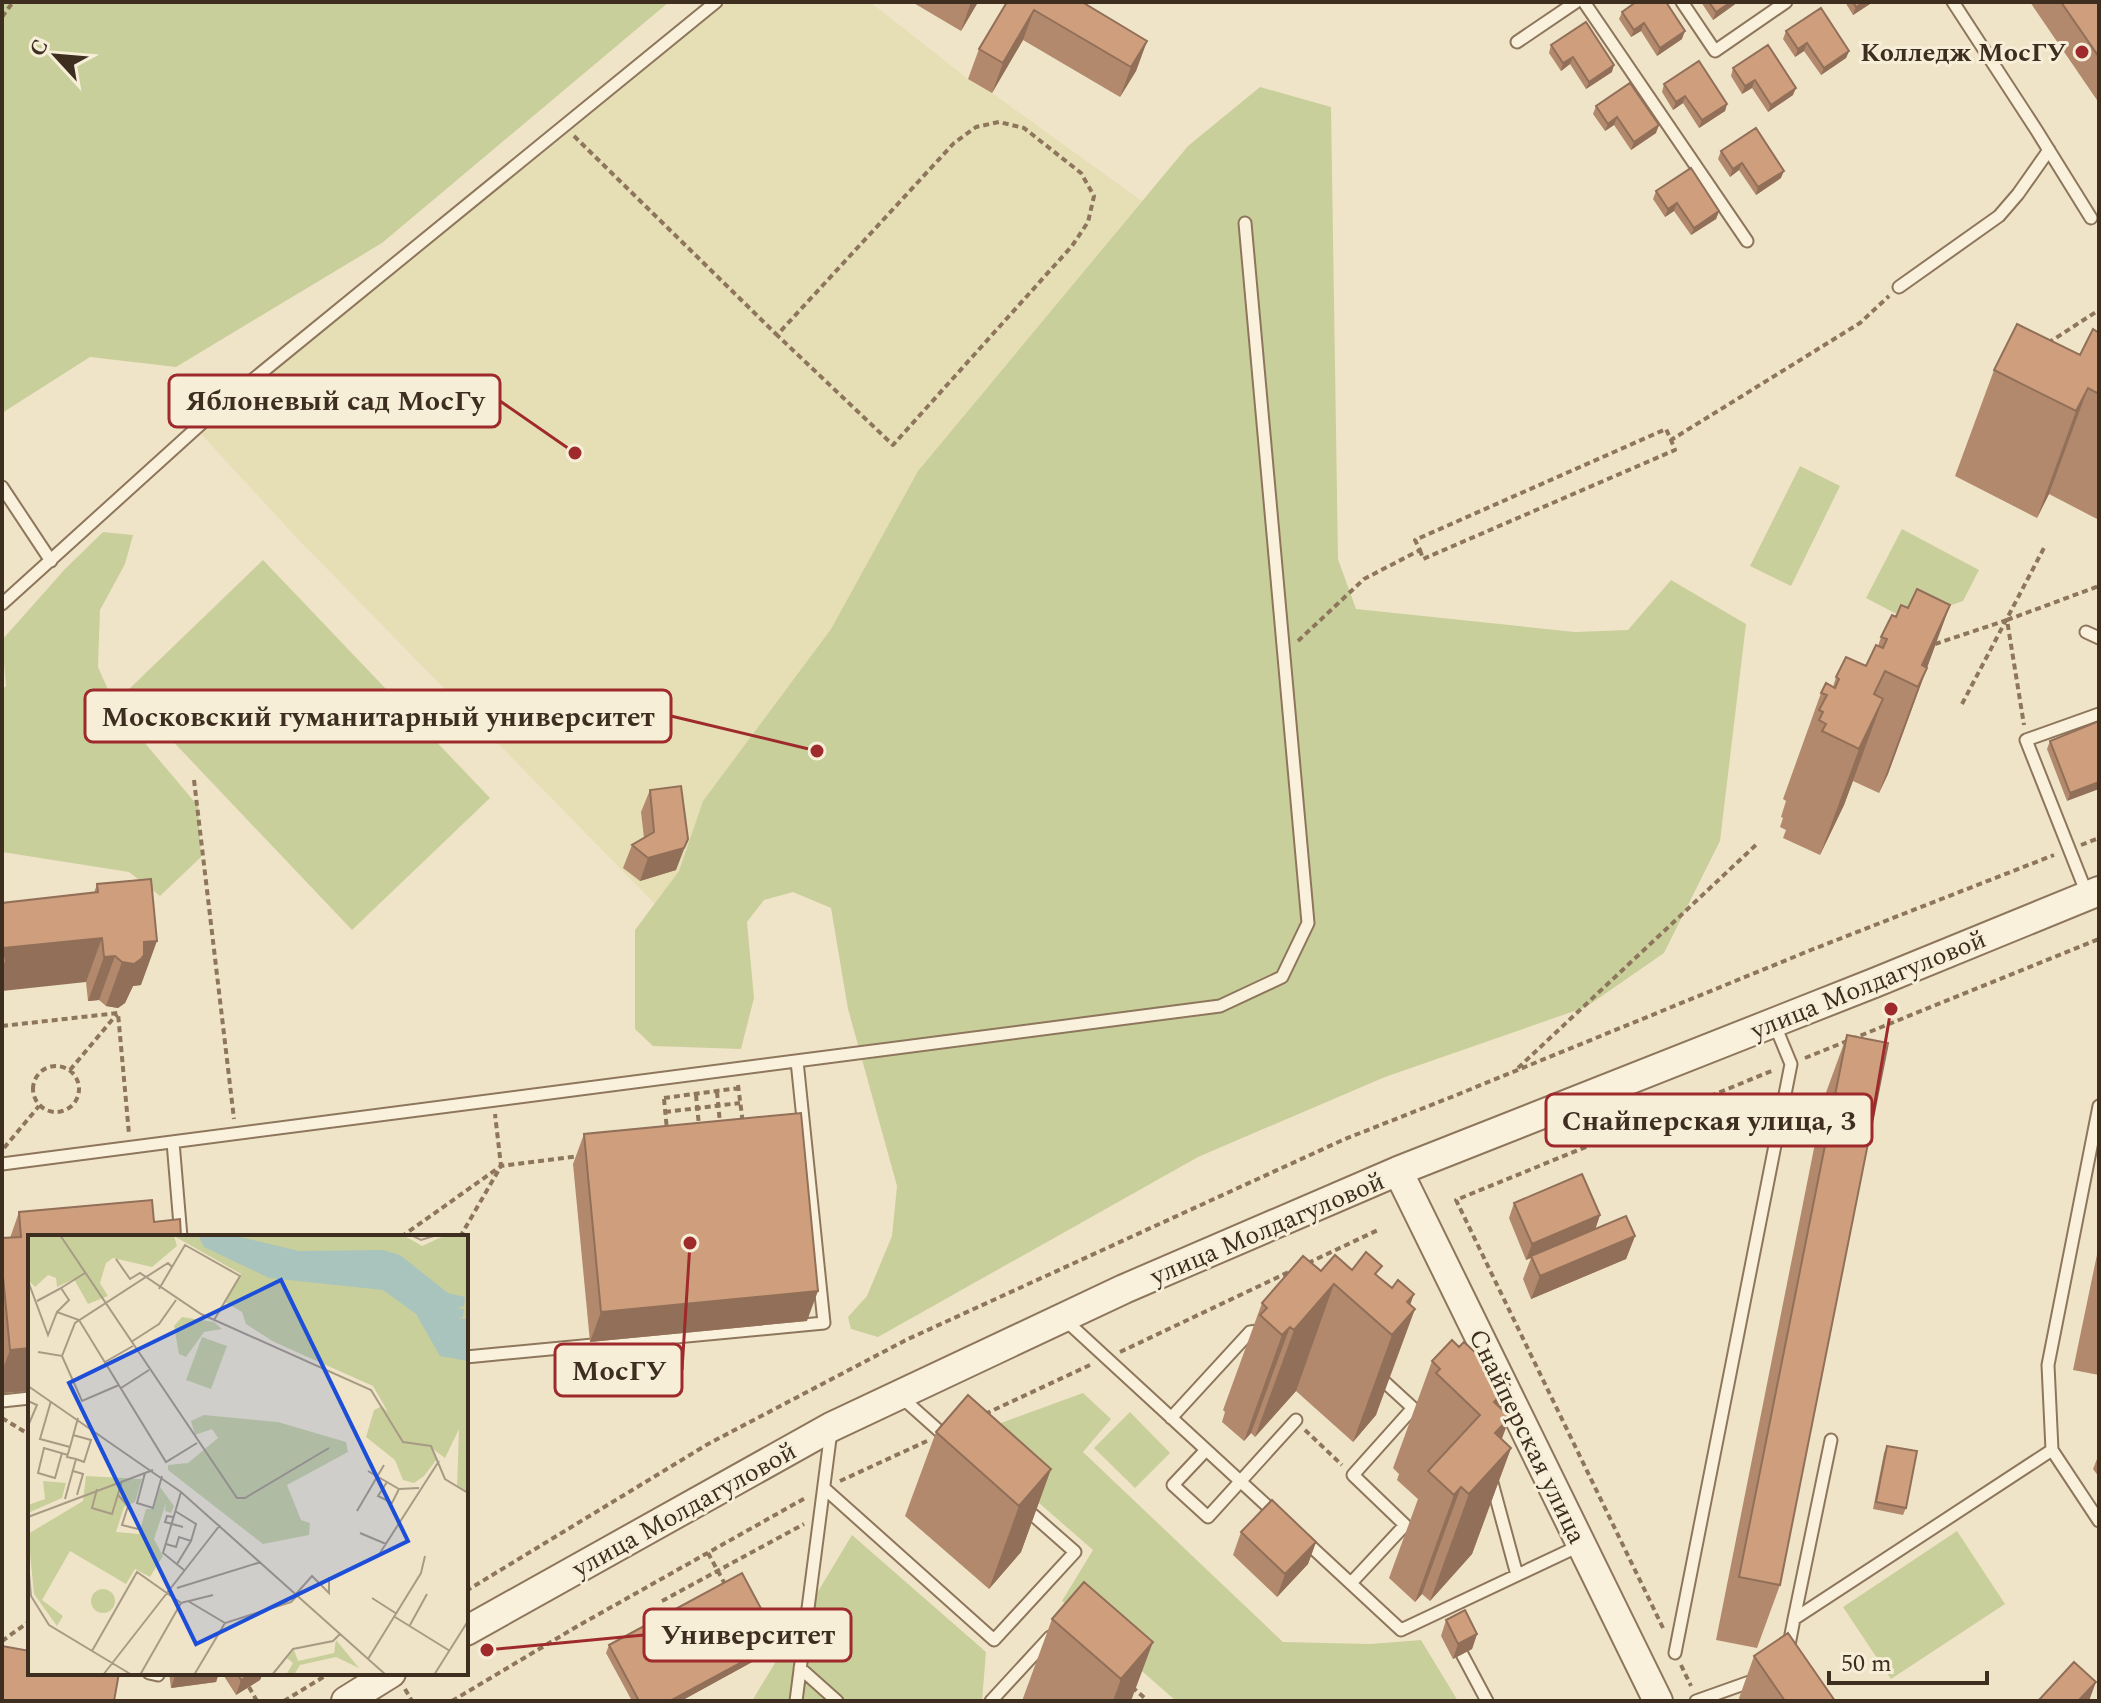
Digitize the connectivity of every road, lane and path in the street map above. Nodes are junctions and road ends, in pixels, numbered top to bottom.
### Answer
1 (13, 2) edge
2 (716, 2) edge
3 (1576, 2) edge
4 (1584, 2) edge
5 (1682, 2) edge
6 (1786, 2) edge
7 (1953, 2) edge
8 (2, 17) edge
9 (1517, 42) dead end
10 (564, 126) junction
11 (2049, 150) junction
12 (2091, 218) dead end
13 (1245, 223) dead end
14 (1747, 241) dead end
15 (1899, 287) joint
16 (2099, 310) edge
17 (777, 335) junction
18 (2046, 345) edge
19 (1671, 440) junction
20 (2, 487) edge
21 (2045, 546) dead end
22 (1420, 550) junction
23 (51, 561) junction
24 (2099, 586) edge
25 (2, 604) edge
26 (2007, 620) junction
27 (2086, 632) dead end
28 (2099, 638) edge
29 (1925, 647) edge
30 (1284, 654) junction
31 (1962, 704) dead end
32 (2099, 714) edge
33 (2026, 740) junction
34 (194, 780) dead end
35 (2099, 838) edge
36 (1758, 843) dead end
37 (2069, 849) junction
38 (2093, 893) edge
39 (118, 1013) junction
40 (1774, 1022) junction
41 (2, 1026) edge
42 (797, 1061) junction
43 (737, 1068) junction
44 (70, 1070) junction
45 (714, 1071) junction
46 (1514, 1072) junction
47 (694, 1074) junction
48 (661, 1078) junction
49 (739, 1088) junction
50 (716, 1091) junction
51 (696, 1094) junction
52 (664, 1098) junction
53 (493, 1100) junction
54 (740, 1103) junction
55 (39, 1106) junction
56 (718, 1106) junction
57 (2099, 1106) edge
58 (698, 1109) junction
59 (665, 1112) junction
60 (742, 1119) junction
61 (720, 1122) junction
62 (699, 1124) junction
63 (688, 1126) edge
64 (678, 1127) edge
65 (667, 1128) junction
66 (236, 1134) junction
67 (744, 1135) edge
68 (701, 1140) edge
69 (173, 1142) junction
70 (669, 1144) edge
71 (131, 1147) junction
72 (2, 1150) edge
73 (592, 1154) edge
74 (2, 1164) edge
75 (501, 1166) junction
76 (1398, 1171) junction
77 (1456, 1200) dead end
78 (1378, 1230) dead end
79 (181, 1235) edge
80 (404, 1235) edge
81 (461, 1235) edge
82 (1307, 1264) edge
83 (1292, 1271) edge
84 (1062, 1318) junction
85 (1278, 1328) edge
86 (468, 1357) edge
87 (1106, 1358) junction
88 (1371, 1370) edge
89 (899, 1395) junction
90 (28, 1398) edge
91 (2, 1401) edge
92 (1413, 1408) junction
93 (983, 1415) edge
94 (2, 1418) edge
95 (1171, 1418) junction
96 (1424, 1418) dead end
97 (1296, 1420) joint
98 (831, 1427) junction
99 (28, 1434) edge
100 (942, 1434) junction
101 (1831, 1440) dead end
102 (953, 1444) edge
103 (1206, 1450) junction
104 (2052, 1450) junction
105 (1480, 1469) edge
106 (1353, 1475) junction
107 (1240, 1481) junction
108 (824, 1488) junction
109 (1020, 1503) edge
110 (820, 1515) junction
111 (2099, 1521) edge
112 (1284, 1522) edge
113 (1295, 1532) edge
114 (1581, 1545) junction
115 (708, 1553) junction
116 (718, 1571) junction
117 (1517, 1575) junction
118 (1351, 1583) junction
119 (726, 1587) edge
120 (468, 1590) edge
121 (662, 1601) dead end
122 (1794, 1619) junction
123 (28, 1622) edge
124 (1063, 1623) edge
125 (468, 1630) edge
126 (2, 1641) edge
127 (1675, 1653) junction
128 (1462, 1654) edge
129 (1787, 1658) edge
130 (800, 1668) junction
131 (327, 1675) edge
132 (388, 1675) edge
133 (1770, 1675) edge
134 (1127, 1681) edge
135 (249, 1687) edge
136 (1697, 1700) edge
137 (257, 1701) edge
138 (284, 1701) edge
139 (346, 1701) edge
140 (452, 1701) edge
141 (796, 1701) edge
142 (837, 1701) edge
143 (991, 1701) edge
144 (1148, 1701) edge
145 (1487, 1701) edge
146 (1658, 1701) edge

1 - 8 path
2 - 10 lane
3 - 9 lane
4 - 14 lane
5 - 6 lane
7 - 11 lane
10 - 17 path
10 - 23 lane
11 - 12 lane
11 - 15 lane
13 - 30 lane
15 - 19 path
16 - 18 path
17 - 17 path
19 - 22 path
19 - 22 path
20 - 23 lane
21 - 26 path
22 - 30 path
23 - 25 lane
24 - 26 path
26 - 29 path
26 - 31 path
26 - 33 path
27 - 28 lane
30 - 42 lane
32 - 33 lane
33 - 37 lane
34 - 66 path
35 - 37 path
36 - 46 path
37 - 38 lane
37 - 46 path
38 - 40 street, улица Молдагуловой
39 - 41 path
39 - 44 path
39 - 71 path
40 - 76 street, улица Молдагуловой
40 - 127 lane
42 - 43 lane
42 - 86 lane
43 - 45 lane
43 - 49 path
44 - 55 path
44 - 55 path
45 - 47 lane
45 - 50 path
46 - 120 path
47 - 48 lane
47 - 51 path
48 - 52 path
48 - 53 lane
49 - 50 path
49 - 54 path
50 - 51 path
50 - 56 path
51 - 52 path
51 - 58 path
52 - 59 path
53 - 66 lane
53 - 75 path
54 - 56 path
54 - 60 path
55 - 72 path
56 - 58 path
56 - 61 path
57 - 104 lane
58 - 59 path
58 - 62 path
59 - 65 path
60 - 61 path
60 - 67 path
61 - 62 path
62 - 63 path
62 - 68 path
64 - 65 path
65 - 70 path
66 - 69 lane
69 - 71 lane
69 - 79 lane
71 - 74 lane
73 - 75 path
75 - 80 path
75 - 81 path
76 - 84 street, улица Молдагуловой
76 - 114 street, Снайперская улица
77 - 127 path
78 - 82 path
83 - 87 path
84 - 87 lane
84 - 89 street, улица Молдагуловой
85 - 95 lane
87 - 93 path
87 - 95 lane
88 - 92 lane
89 - 98 street, улица Молдагуловой
89 - 100 lane
90 - 91 lane
92 - 96 lane
92 - 106 lane
94 - 99 path
95 - 103 lane
97 - 106 path
97 - 107 lane
98 - 108 lane
98 - 125 street, улица Молдагуловой
100 - 102 lane
100 - 108 path
101 - 122 lane
103 - 107 lane
103 - 107 lane
104 - 111 lane
104 - 122 lane
105 - 117 lane
106 - 118 lane
107 - 112 lane
108 - 109 lane
108 - 110 lane
108 - 115 path
110 - 116 path
110 - 130 lane
113 - 118 lane
114 - 117 lane
114 - 146 street, Снайперская улица
115 - 116 path
115 - 140 path
116 - 119 path
116 - 121 path
117 - 118 lane
122 - 129 lane
123 - 126 path
124 - 143 lane
127 - 136 path
128 - 145 lane
130 - 141 lane
130 - 142 lane
131 - 138 path
132 - 139 street
133 - 136 lane
134 - 144 path
135 - 137 path

